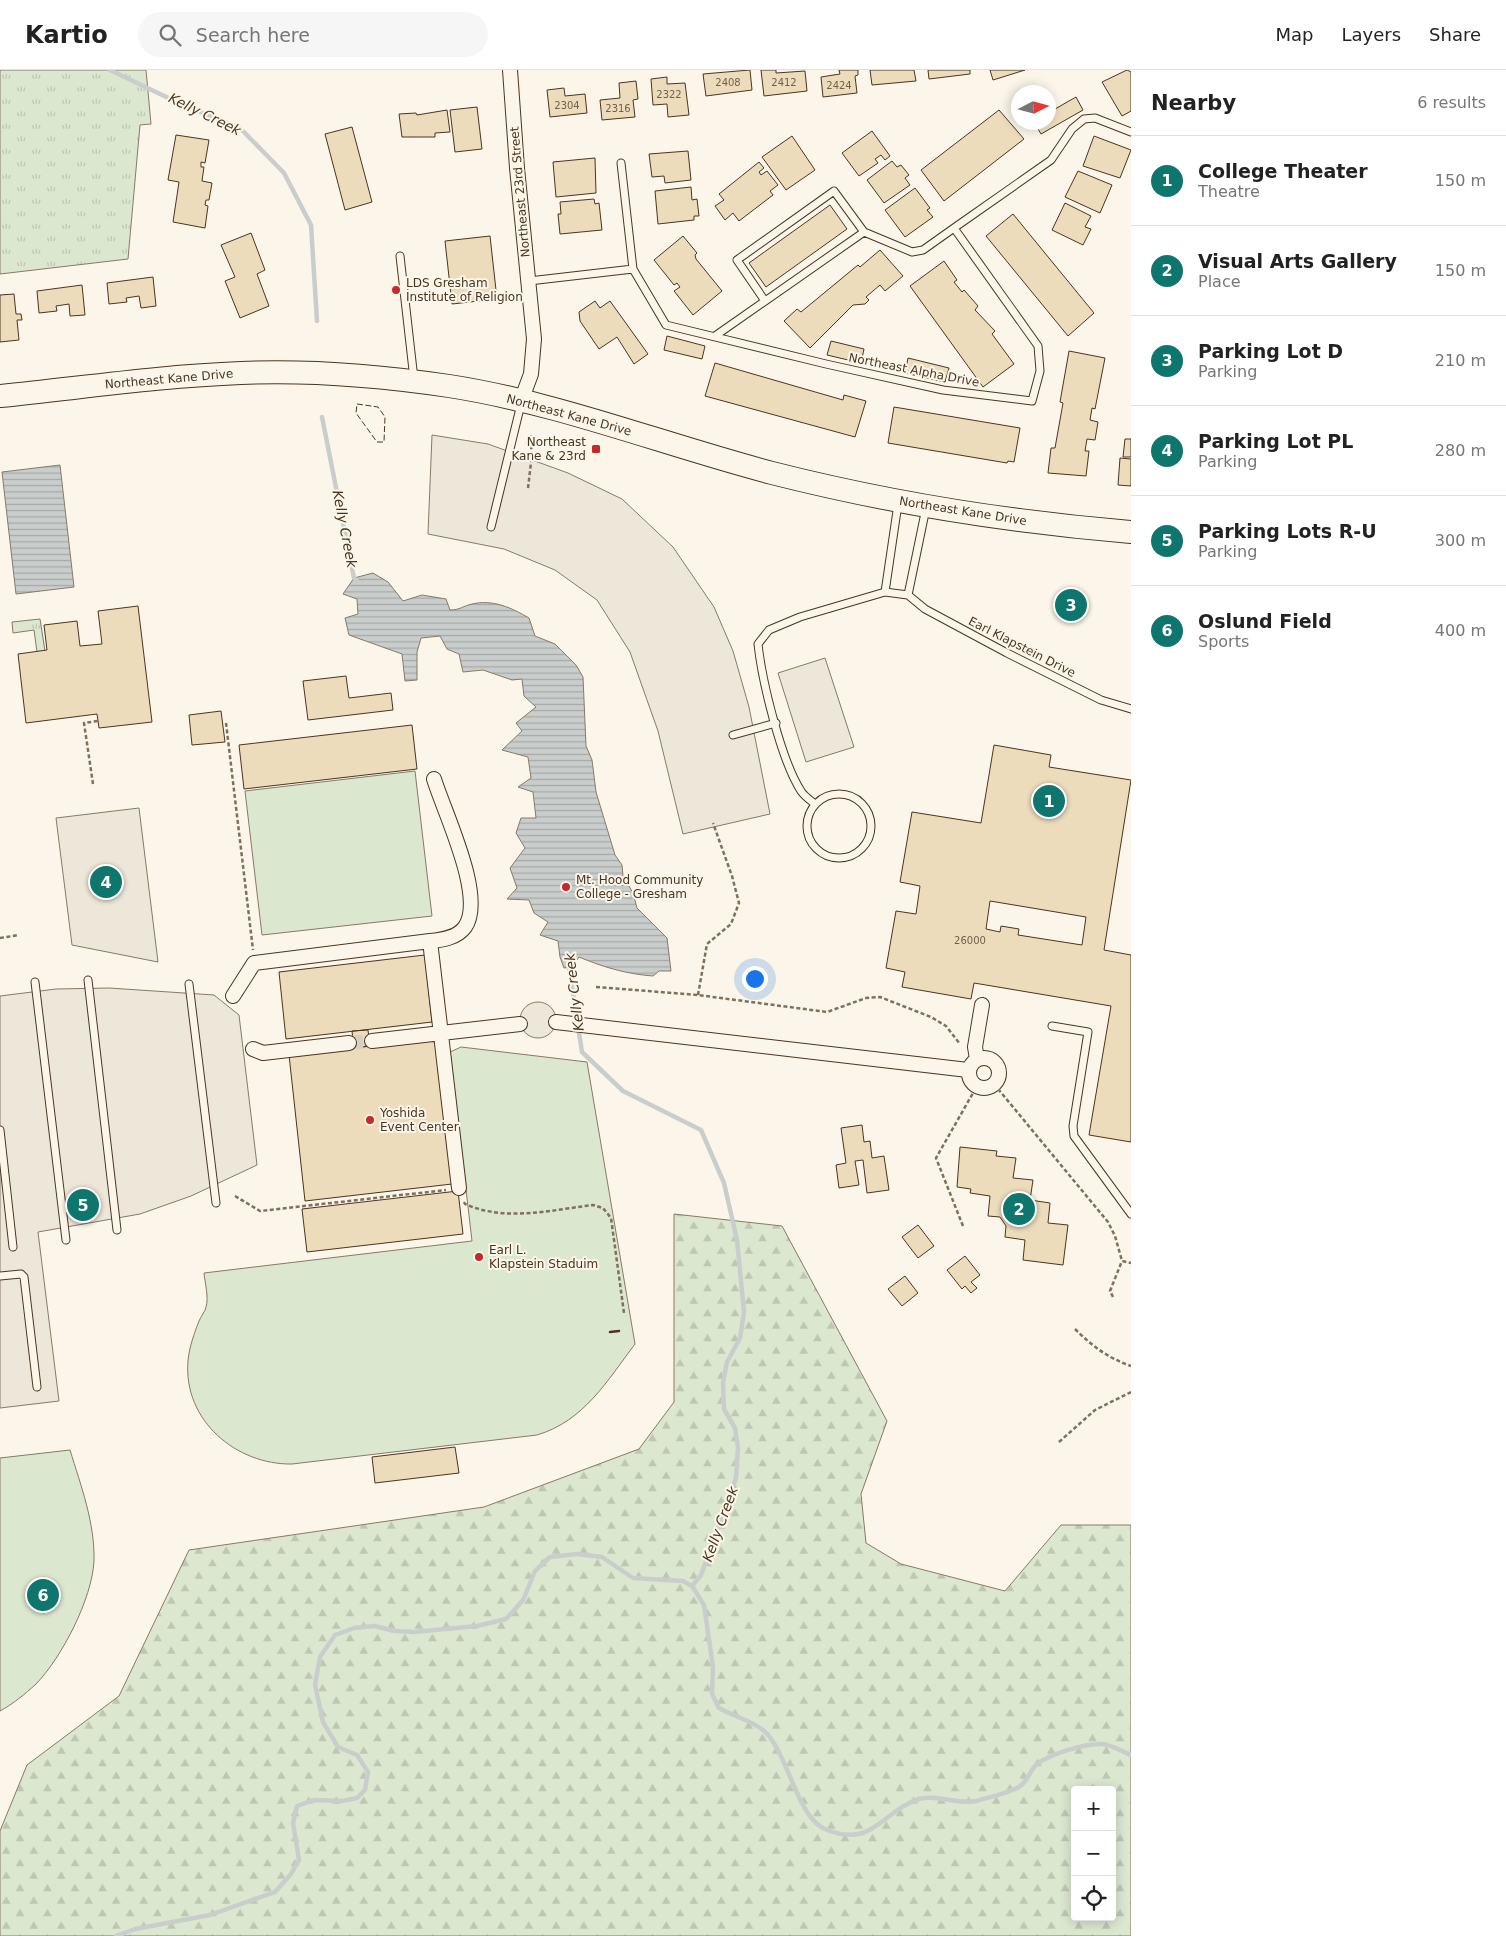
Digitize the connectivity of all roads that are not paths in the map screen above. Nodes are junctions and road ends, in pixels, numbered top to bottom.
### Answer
1 (510, 70) edge
2 (1131, 132) edge
3 (621, 163) dead end
4 (954, 228) junction
5 (864, 232) junction
6 (400, 256) dead end
7 (633, 269) junction
8 (528, 281) junction
9 (765, 301) junction
10 (715, 336) junction
11 (414, 382) junction
12 (0, 396) edge
13 (521, 401) junction
14 (899, 501) junction
15 (926, 506) junction
16 (490, 527) dead end
17 (1131, 532) edge
18 (886, 592) junction
19 (908, 595) junction
20 (1131, 709) edge
21 (776, 723) junction
22 (733, 735) dead end
23 (434, 780) dead end
24 (815, 804) junction
25 (430, 941) junction
26 (88, 980) dead end
27 (35, 982) dead end
28 (189, 984) dead end
29 (233, 996) dead end
30 (982, 1005) dead end
31 (556, 1022) dead end
32 (520, 1024) dead end
33 (1052, 1026) dead end
34 (441, 1034) junction
35 (372, 1041) tunnel mouth
36 (349, 1043) tunnel mouth
37 (253, 1049) dead end
38 (972, 1064) junction
39 (0, 1130) edge
40 (459, 1188) road end
41 (216, 1203) dead end
42 (1131, 1214) edge
43 (117, 1230) dead end
44 (66, 1240) dead end
45 (13, 1247) dead end
46 (0, 1276) edge
47 (37, 1387) dead end

1 - 8 street, Northeast 23rd Street
2 - 4 lane
3 - 7 lane
4 - 5 lane
4 - 10 lane, Northeast Alpha Drive
5 - 9 lane
5 - 9 lane
6 - 11 lane
7 - 8 lane
7 - 10 lane, Northeast Alpha Drive
8 - 13 street, Northeast 23rd Street
9 - 10 lane
11 - 12 main road, Northeast Kane Drive
11 - 13 main road, Northeast Kane Drive
13 - 14 main road, Northeast Kane Drive
13 - 16 lane
14 - 15 main road, Northeast Kane Drive
14 - 18 lane
15 - 17 main road, Northeast Kane Drive
15 - 19 lane
18 - 19 lane
18 - 21 lane
19 - 20 lane, Earl Klapstein Drive
21 - 22 lane
21 - 24 lane
23 - 25 street
24 - 24 lane
25 - 29 street
25 - 34 street
26 - 43 lane
27 - 44 lane
28 - 41 lane
30 - 38 street
31 - 38 street
32 - 34 street
33 - 42 lane
34 - 35 street
34 - 40 street
36 - 37 street
38 - 38 street
39 - 45 lane
46 - 47 lane

